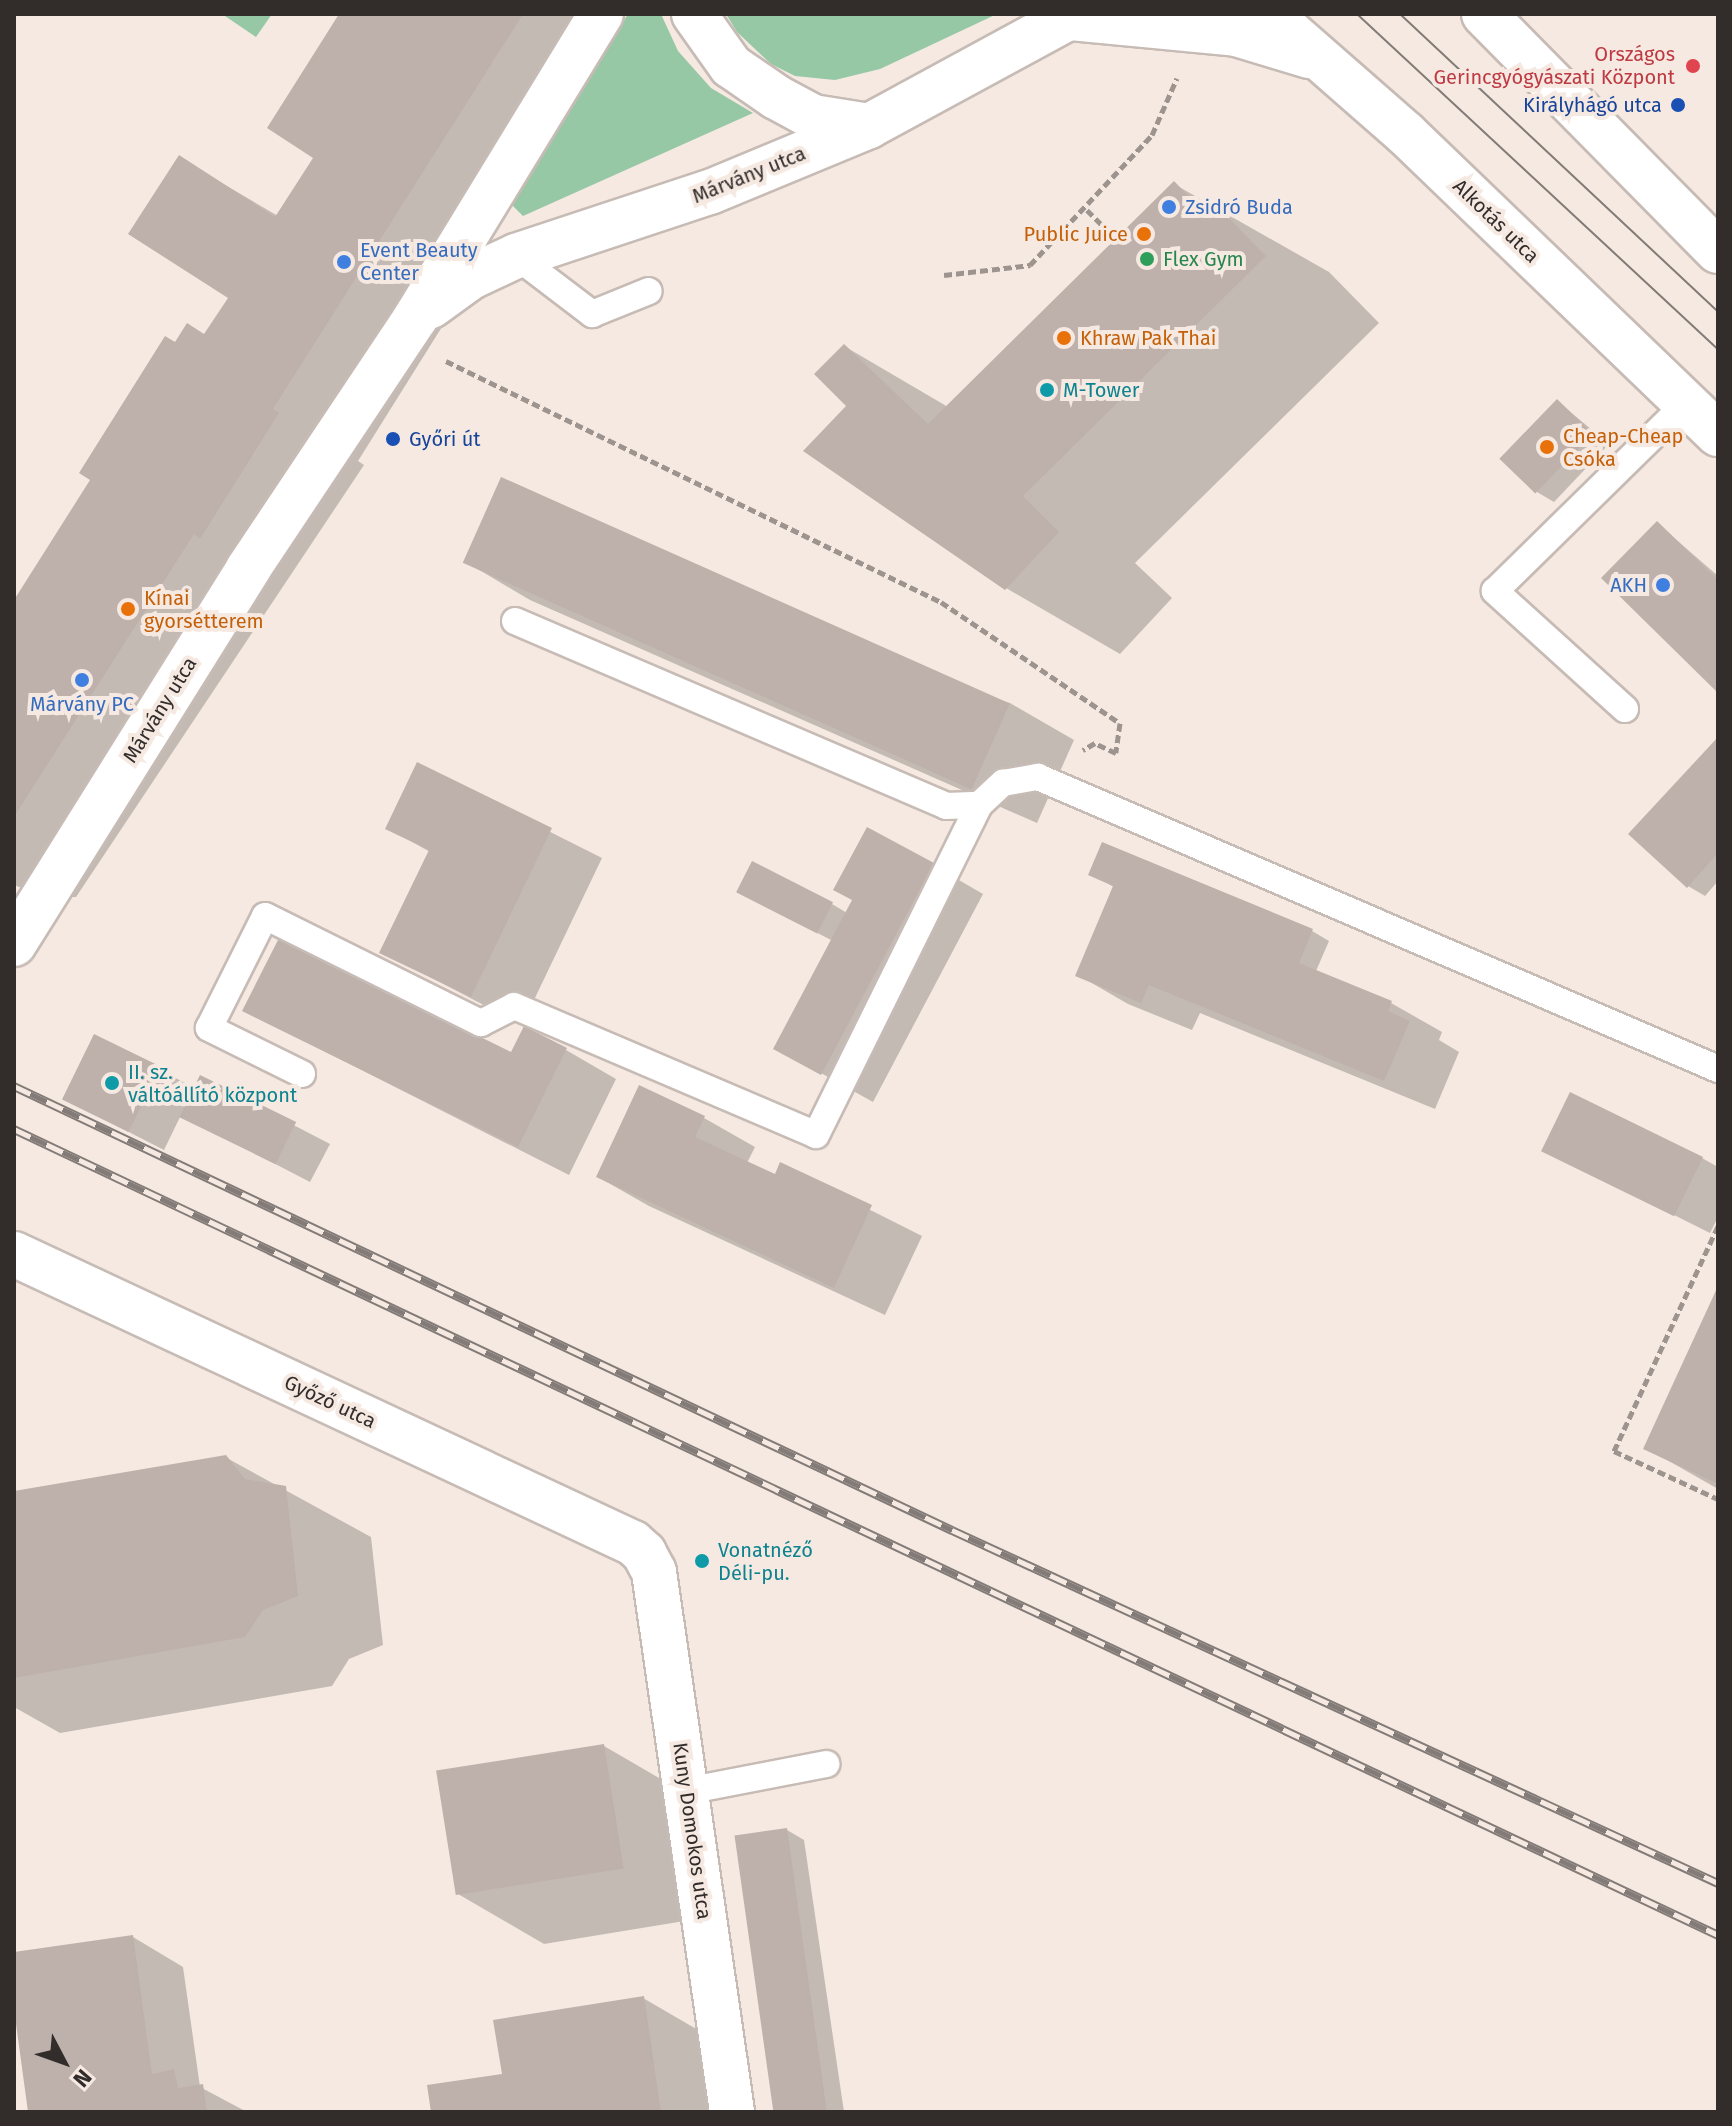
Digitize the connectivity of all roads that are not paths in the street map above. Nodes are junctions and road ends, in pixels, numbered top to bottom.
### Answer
1 (601, 14) edge
2 (694, 14) edge
3 (1269, 14) edge
4 (1484, 14) edge
5 (1073, 16) edge
6 (1328, 61) junction
7 (869, 126) junction
8 (1718, 251) edge
9 (516, 256) junction
10 (649, 291) dead end
11 (416, 317) junction
12 (1686, 403) junction
13 (1718, 434) edge
14 (515, 621) dead end
15 (1625, 709) dead end
16 (979, 805) junction
17 (14, 944) edge
18 (1718, 1069) edge
19 (302, 1074) dead end
20 (14, 1254) edge
21 (644, 1553) joint
22 (826, 1764) dead end
23 (686, 1791) junction
24 (732, 2112) edge

1 - 11 street, Márvány utca
2 - 7 street
3 - 6 street, Alkotás utca
4 - 8 street
5 - 6 street
5 - 7 street, Márvány utca
6 - 12 street, Alkotás utca
7 - 9 street, Márvány utca
9 - 10 lane
9 - 11 street, Márvány utca
11 - 17 street, Márvány utca
12 - 13 street, Alkotás utca
12 - 15 lane
14 - 16 lane
16 - 18 lane
16 - 19 lane
20 - 21 street, Győző utca
21 - 23 street, Kuny Domokos utca
22 - 23 lane
23 - 24 street, Kuny Domokos utca

